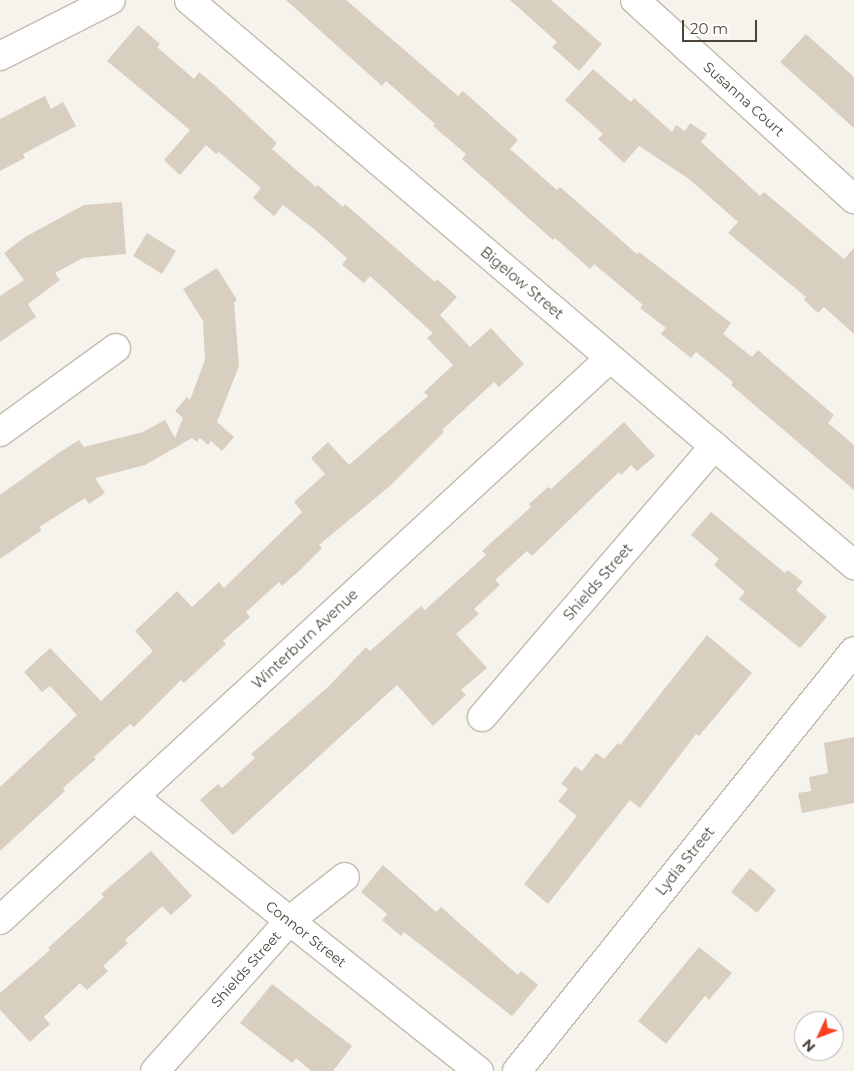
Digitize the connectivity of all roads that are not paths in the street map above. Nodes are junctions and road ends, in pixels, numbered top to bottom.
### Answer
1 (111, 0) edge
2 (189, 0) edge
3 (635, 0) edge
4 (0, 56) edge
5 (854, 199) edge
6 (116, 348) dead end
7 (610, 358) junction
8 (0, 432) edge
9 (714, 446) junction
10 (854, 565) edge
11 (854, 650) edge
12 (482, 717) dead end
13 (134, 797) junction
14 (345, 877) dead end
15 (0, 919) edge
16 (289, 921) junction
17 (155, 1071) edge
18 (479, 1071) edge
19 (516, 1071) edge

1 - 4 street
2 - 7 street, Bigelow Street
3 - 5 street, Susanna Court
6 - 8 street
7 - 9 street, Bigelow Street
7 - 13 street, Winterburn Avenue
9 - 10 street, Bigelow Street
9 - 12 street, Shields Street
11 - 19 street, Lydia Street
13 - 15 street, Winterburn Avenue
13 - 16 street, Connor Street
14 - 16 street, Shields Street
16 - 17 street, Shields Street
16 - 18 street, Connor Street

